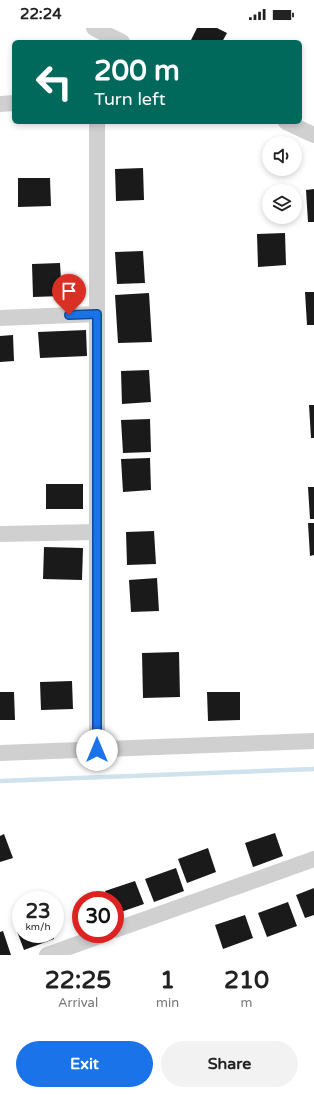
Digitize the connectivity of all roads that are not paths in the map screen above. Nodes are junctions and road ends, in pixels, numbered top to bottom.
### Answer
1 (96, 33) edge
2 (116, 40) edge
3 (12, 103) edge
4 (0, 104) edge
5 (97, 124) edge
6 (290, 124) edge
7 (314, 136) edge
8 (97, 314) junction
9 (0, 318) edge
10 (97, 532) junction
11 (0, 534) edge
12 (314, 741) edge
13 (97, 750) junction
14 (0, 753) edge
15 (314, 859) edge
16 (124, 927) edge
17 (80, 943) edge
18 (47, 955) edge

1 - 2 street
3 - 4 street
5 - 8 street
6 - 7 street
8 - 9 street
8 - 10 street
10 - 11 street
10 - 13 street
12 - 13 street
13 - 14 street
15 - 16 street
17 - 18 street

